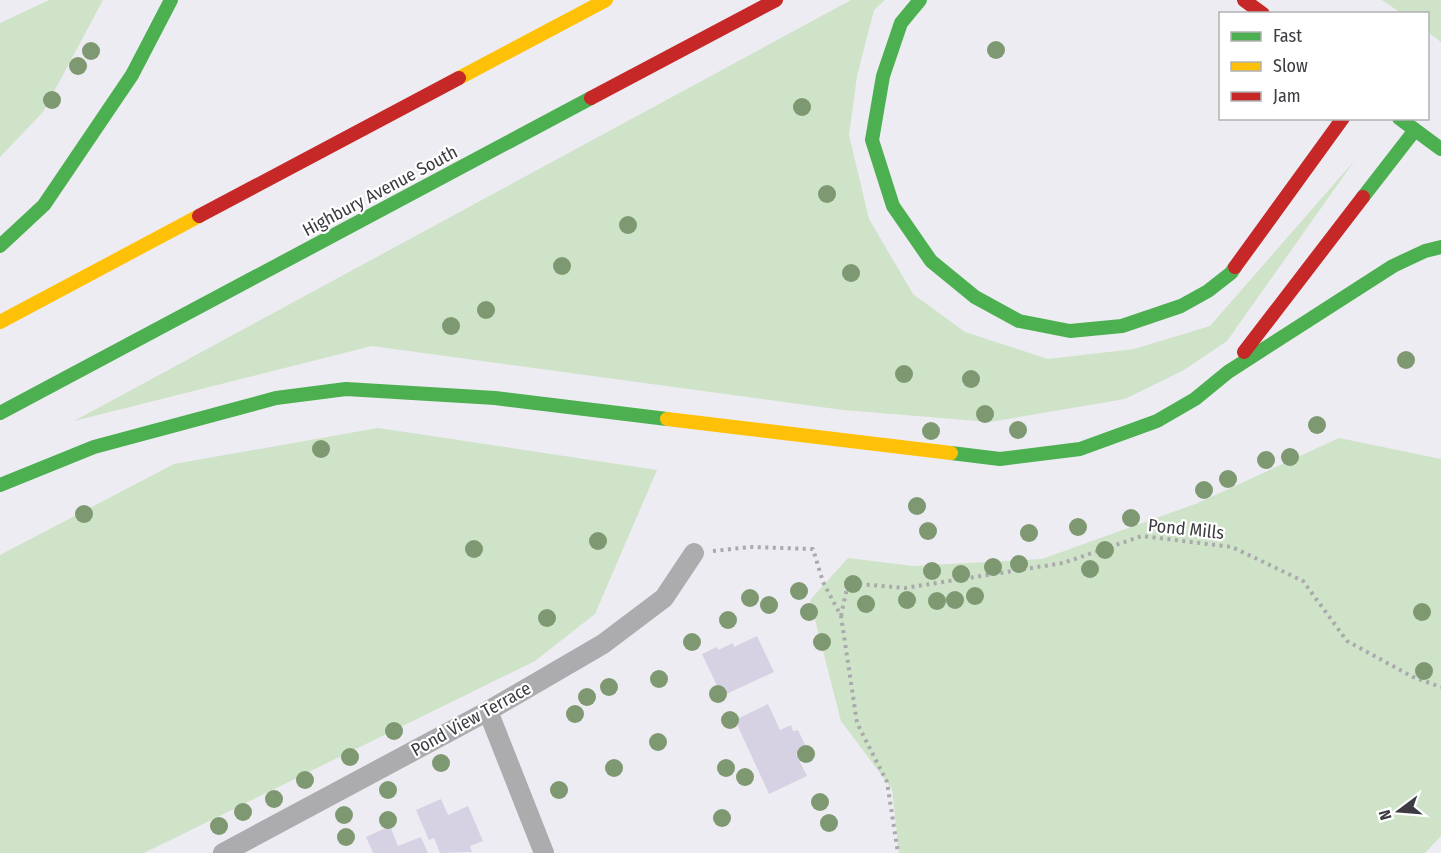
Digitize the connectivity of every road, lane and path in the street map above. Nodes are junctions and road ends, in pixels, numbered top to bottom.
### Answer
1 (171, 0) edge
2 (606, 0) edge
3 (776, 0) edge
4 (920, 0) edge
5 (1244, 0) edge
6 (1260, 12) edge
7 (1342, 120) edge
8 (1402, 120) edge
9 (1415, 130) junction
10 (1441, 148) edge
11 (0, 246) edge
12 (1441, 247) edge
13 (0, 322) edge
14 (1228, 372) junction
15 (0, 413) edge
16 (0, 486) edge
17 (694, 553) joint
18 (840, 616) junction
19 (1441, 687) edge
20 (488, 711) junction
21 (223, 853) edge
22 (544, 853) edge
23 (898, 853) edge

1 - 11 main road
2 - 13 main road
3 - 15 main road, Highbury Avenue South
4 - 7 main road
5 - 6 main road
8 - 9 main road
9 - 10 main road
9 - 14 main road
12 - 14 main road
14 - 16 main road
17 - 18 path, Pond Mills
17 - 20 street, Pond View Terrace
18 - 19 path, Pond Mills
18 - 23 path, Pond Mills
20 - 21 street, Pond View Terrace
20 - 22 street

